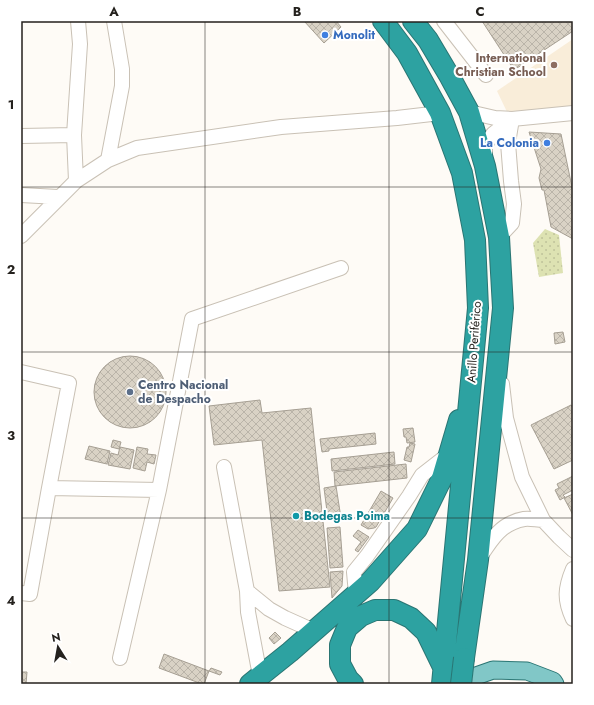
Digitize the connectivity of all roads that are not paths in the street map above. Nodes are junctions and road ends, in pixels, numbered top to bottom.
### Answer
1 (78, 21) edge
2 (114, 21) edge
3 (383, 21) edge
4 (413, 21) edge
5 (444, 21) edge
6 (486, 75) dead end
7 (469, 112) junction
8 (440, 113) junction
9 (573, 113) edge
10 (512, 119) junction
11 (74, 135) junction
12 (21, 136) edge
13 (108, 160) junction
14 (485, 166) junction
15 (76, 180) junction
16 (21, 195) edge
17 (58, 197) junction
18 (21, 236) edge
19 (499, 237) junction
20 (340, 268) dead end
21 (498, 355) junction
22 (21, 372) edge
23 (472, 372) junction
24 (224, 467) dead end
25 (49, 488) junction
26 (159, 490) junction
27 (543, 520) junction
28 (573, 550) edge
29 (478, 560) junction
30 (573, 569) edge
31 (247, 591) junction
32 (21, 593) edge
33 (573, 619) edge
34 (314, 631) junction
35 (120, 658) dead end
36 (255, 680) edge
37 (449, 680) edge
38 (353, 684) edge
39 (556, 684) edge

1 - 11 street
2 - 13 street
3 - 8 highway, Anillo Periférico
4 - 7 highway, Anillo Periférico
5 - 6 street
7 - 10 street
7 - 14 highway, Anillo Periférico
8 - 13 street
8 - 23 highway, Anillo Periférico
9 - 10 street
10 - 14 street
10 - 19 street
11 - 12 street
11 - 15 street
13 - 15 street
14 - 19 highway, Anillo Periférico
15 - 17 street
16 - 17 street
17 - 18 street
19 - 21 highway, Anillo Periférico
20 - 26 street
21 - 27 street
21 - 29 highway, Anillo Periférico
22 - 25 street
23 - 34 highway
23 - 37 highway, Anillo Periférico
24 - 31 street
25 - 26 street
25 - 32 street
26 - 35 street
27 - 28 street
27 - 29 street
29 - 37 highway, Anillo Periférico, bridge
30 - 33 street
31 - 34 street
31 - 36 street
34 - 36 highway
37 - 38 highway
37 - 39 main road

